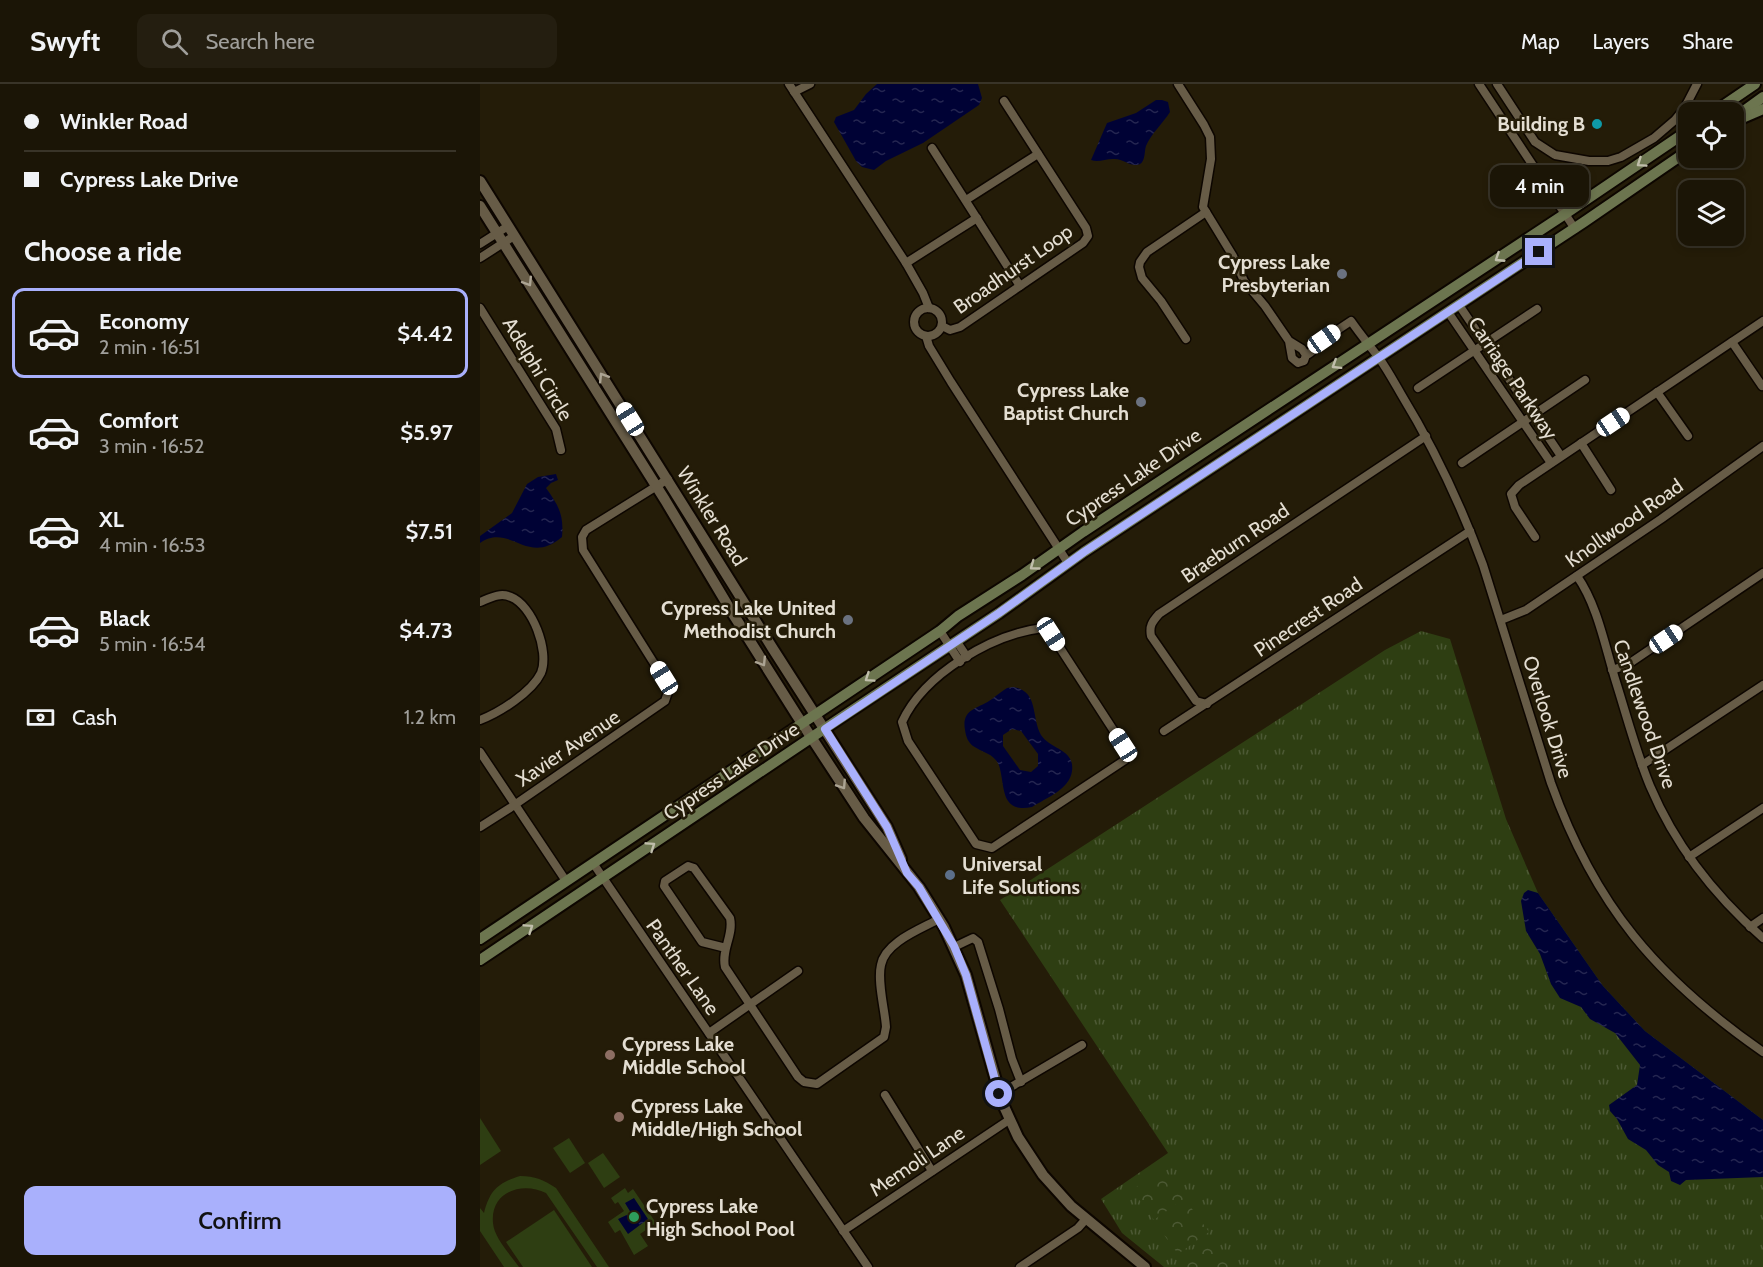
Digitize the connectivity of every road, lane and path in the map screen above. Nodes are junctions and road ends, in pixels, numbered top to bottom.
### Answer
1 (789, 84) edge
2 (810, 84) edge
3 (1178, 84) edge
4 (1479, 84) edge
5 (1697, 84) edge
6 (1755, 84) edge
7 (1498, 86) edge
8 (794, 92) junction
9 (1487, 96) junction
10 (1763, 97) edge
11 (1004, 101) dead end
12 (1690, 102) edge
13 (1729, 102) edge
14 (1763, 109) edge
15 (1744, 111) edge
16 (1744, 116) edge
17 (1678, 118) edge
18 (1678, 137) edge
19 (932, 148) dead end
20 (1038, 154) junction
21 (1678, 158) edge
22 (480, 181) edge
23 (966, 200) junction
24 (480, 206) edge
25 (1206, 212) junction
26 (1565, 214) junction
27 (977, 218) junction
28 (508, 226) junction
29 (1575, 229) junction
30 (497, 233) junction
31 (514, 236) junction
32 (503, 243) junction
33 (480, 244) edge
34 (480, 258) edge
35 (906, 263) junction
36 (1020, 286) junction
37 (1459, 304) junction
38 (480, 308) edge
39 (929, 308) junction
40 (1537, 309) dead end
41 (1448, 312) junction
42 (1763, 321) edge
43 (942, 326) junction
44 (926, 336) junction
45 (1186, 339) dead end
46 (1289, 341) junction
47 (1732, 342) junction
48 (1485, 343) junction
49 (1367, 345) junction
50 (1474, 350) junction
51 (1306, 355) junction
52 (1379, 357) junction
53 (1585, 380) dead end
54 (1762, 386) edge
55 (1418, 388) dead end
56 (1657, 392) junction
57 (1533, 415) junction
58 (1523, 422) junction
59 (1426, 436) junction
60 (1688, 436) dead end
61 (1216, 443) junction
62 (1581, 443) junction
63 (1763, 446) edge
64 (561, 450) dead end
65 (1561, 456) junction
66 (1225, 459) junction
67 (1462, 463) dead end
68 (1551, 463) junction
69 (668, 479) junction
70 (656, 486) junction
71 (1611, 490) dead end
72 (673, 514) junction
73 (1470, 531) junction
74 (1535, 537) dead end
75 (1058, 549) junction
76 (718, 558) junction
77 (1068, 563) junction
78 (1763, 573) edge
79 (1577, 576) junction
80 (480, 602) edge
81 (1501, 620) junction
82 (940, 631) junction
83 (953, 644) junction
84 (964, 660) junction
85 (1612, 670) junction
86 (1763, 685) edge
87 (1207, 704) junction
88 (816, 715) junction
89 (480, 720) edge
90 (802, 724) junction
91 (825, 729) junction
92 (1164, 731) dead end
93 (812, 738) junction
94 (480, 753) edge
95 (1642, 765) junction
96 (514, 805) junction
97 (1763, 808) edge
98 (480, 827) edge
99 (1689, 857) junction
100 (593, 863) junction
101 (907, 873) junction
102 (602, 879) junction
103 (566, 881) junction
104 (939, 918) junction
105 (1763, 918) edge
106 (1750, 927) junction
107 (1763, 938) edge
108 (480, 939) edge
109 (954, 946) junction
110 (726, 948) junction
111 (480, 960) edge
112 (798, 971) dead end
113 (749, 1005) junction
114 (709, 1033) junction
115 (1082, 1045) dead end
116 (1763, 1052) edge
117 (1021, 1082) junction
118 (999, 1094) junction
119 (885, 1095) dead end
120 (1009, 1120) junction
121 (932, 1171) junction
122 (1086, 1219) junction
123 (843, 1231) junction
124 (868, 1267) edge
125 (1020, 1267) edge
126 (1145, 1267) edge

1 - 8 street, Broadhurst Loop
2 - 8 street
3 - 25 street
4 - 9 street
5 - 12 street
6 - 13 main road
7 - 9 street
7 - 17 street
8 - 35 street, Broadhurst Loop
9 - 26 street
10 - 15 main road
11 - 20 street, Broadhurst Loop
14 - 16 main road
18 -> 26 main road, Cypress Lake Drive
19 - 23 street
20 - 23 street
20 - 36 street, Broadhurst Loop
21 - 29 main road, Cypress Lake Drive
22 - 28 street, Winkler Road
23 - 27 street
24 - 30 street, Winkler Road
25 - 45 street
25 - 46 street
26 - 29 street
26 -> 49 main road, Cypress Lake Drive
27 - 35 street
27 - 36 street
28 - 30 street
28 - 31 street, Winkler Road
29 - 37 main road, Cypress Lake Drive
30 - 32 street, Winkler Road
30 - 33 street
31 - 32 street
69 -> 31 street, Winkler Road
32 - 34 street
32 -> 70 street, Winkler Road
35 - 39 street, Broadhurst Loop
36 - 43 street, Broadhurst Loop
37 - 41 main road, Cypress Lake Drive
37 - 48 street, Carriage Parkway
38 - 64 street, Adelphi Circle
39 - 43 street, Broadhurst Loop
39 - 44 street, Broadhurst Loop
40 - 48 street
41 - 50 street, Carriage Parkway
41 - 52 main road, Cypress Lake Drive
42 - 47 street
43 - 44 street, Broadhurst Loop
44 - 75 street
46 - 51 street
46 - 51 street
47 - 54 street
47 - 56 street
48 - 50 street
48 - 57 street, Carriage Parkway
49 - 51 street, Overlook Drive
49 - 52 street, Overlook Drive
49 -> 61 main road, Cypress Lake Drive
50 - 55 street
50 - 58 street, Carriage Parkway
52 - 59 street, Overlook Drive
52 - 66 main road, Cypress Lake Drive
53 - 57 street
56 - 60 street
56 - 62 street
57 - 58 street
57 - 65 street, Carriage Parkway
58 - 67 street
58 - 68 street, Carriage Parkway
59 - 73 street, Overlook Drive
59 - 87 street, Braeburn Road
61 - 66 street
61 - 75 main road, Cypress Lake Drive
62 - 65 street
62 - 71 street
63 - 79 street, Knollwood Road
65 - 68 street
66 - 77 main road, Cypress Lake Drive
68 - 74 street
69 - 70 street
69 - 76 street, Winkler Road
70 - 72 street, Winkler Road
70 - 96 street, Xavier Avenue
72 - 76 street
72 -> 90 street, Winkler Road
73 - 81 street, Overlook Drive
73 - 87 street, Pinecrest Road
75 - 77 street
75 -> 82 main road, Cypress Lake Drive
76 - 88 street, Winkler Road
77 - 83 main road, Cypress Lake Drive
78 - 85 street
79 - 81 street, Knollwood Road
79 - 85 street, Candlewood Drive
80 - 89 street
81 - 116 street, Overlook Drive
82 - 83 street
82 -> 88 main road, Cypress Lake Drive
83 - 84 street
83 - 91 main road, Cypress Lake Drive
84 - 84 street
85 - 95 street, Candlewood Drive
86 - 95 street
87 - 92 street, Pinecrest Road
88 - 90 main road, Cypress Lake Drive
88 - 91 street, Winkler Road
90 - 93 street, Winkler Road
90 - 100 main road, Cypress Lake Drive
91 - 93 main road, Cypress Lake Drive
91 - 101 street, Winkler Road
93 -> 101 street, Winkler Road
102 -> 93 main road, Cypress Lake Drive
94 - 96 street
95 - 99 street, Candlewood Drive
96 - 98 street, Xavier Avenue
96 - 103 street
97 - 99 street
99 - 106 street, Candlewood Drive
100 - 102 street, Panther Lane
100 - 103 main road, Cypress Lake Drive
101 - 104 street, Winkler Road
111 -> 102 main road, Cypress Lake Drive
102 - 114 street, Panther Lane
103 - 108 main road, Cypress Lake Drive
104 - 109 street, Winkler Road
104 - 113 street
105 - 106 street
106 - 107 street, Candlewood Drive
109 - 117 street
109 - 118 street, Winkler Road
110 - 110 street
110 - 113 street
112 - 113 street
113 - 114 street
114 - 123 street, Panther Lane
115 - 117 street
117 - 118 street
118 - 120 street, Winkler Road
119 - 121 street
120 - 121 street, Memoli Lane
120 - 122 street, Winkler Road
121 - 123 street, Memoli Lane
122 - 125 street
122 - 126 street, Winkler Road
123 - 124 street, Panther Lane

